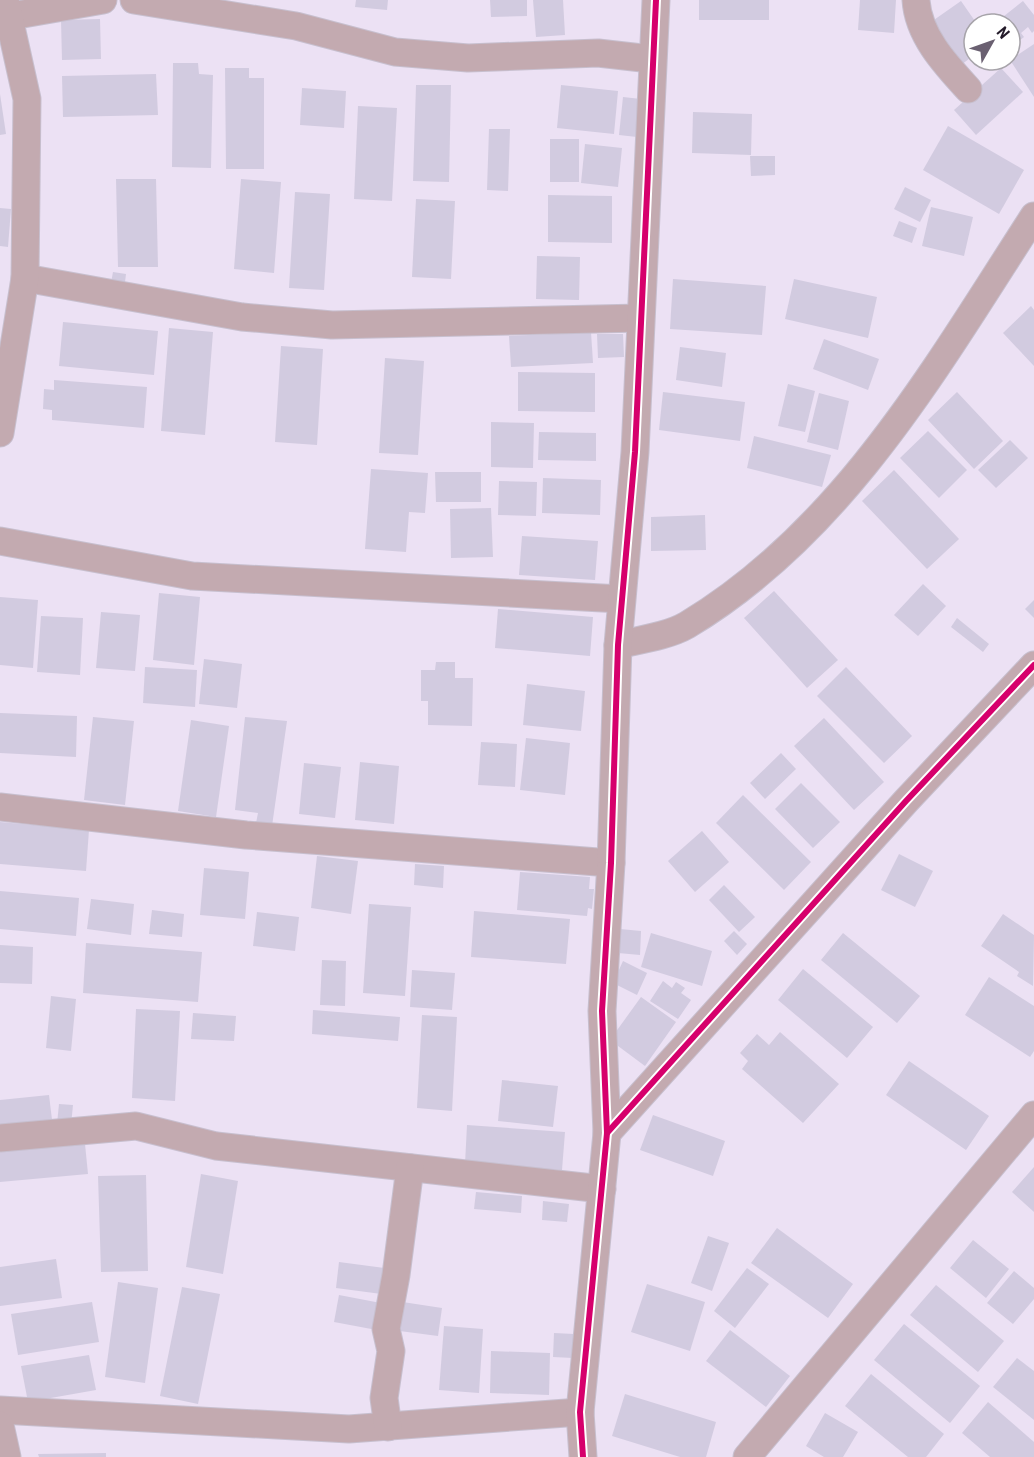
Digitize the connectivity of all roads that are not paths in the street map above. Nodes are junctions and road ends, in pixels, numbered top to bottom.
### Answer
1 (102, 0) edge
2 (134, 0) edge
3 (656, 0) edge
4 (916, 0) edge
5 (4, 11) edge
6 (651, 59) junction
7 (968, 89) dead end
8 (1034, 216) edge
9 (25, 278) junction
10 (640, 318) junction
11 (0, 433) edge
12 (0, 541) edge
13 (621, 599) junction
14 (618, 645) junction
15 (1034, 665) edge
16 (0, 807) edge
17 (611, 864) junction
18 (1034, 1115) edge
19 (608, 1133) junction
20 (0, 1138) edge
21 (410, 1168) junction
22 (602, 1189) junction
23 (0, 1410) edge
24 (580, 1412) junction
25 (0, 1425) edge
26 (388, 1426) junction
27 (7, 1457) edge
28 (583, 1457) edge
29 (747, 1457) edge

1 - 5 street
2 - 6 street
3 - 6 street
4 - 7 street
5 - 9 street
6 - 10 street
8 - 14 street
9 - 10 street
9 - 11 street
10 - 13 street
12 - 13 street
13 - 14 street
14 - 17 street
15 - 19 street
16 - 17 street
17 - 19 street
18 - 29 street
19 - 22 street
20 - 21 street
21 - 22 street
21 - 26 street
22 - 24 street
23 - 26 street
24 - 26 street
24 - 28 street
25 - 27 street

